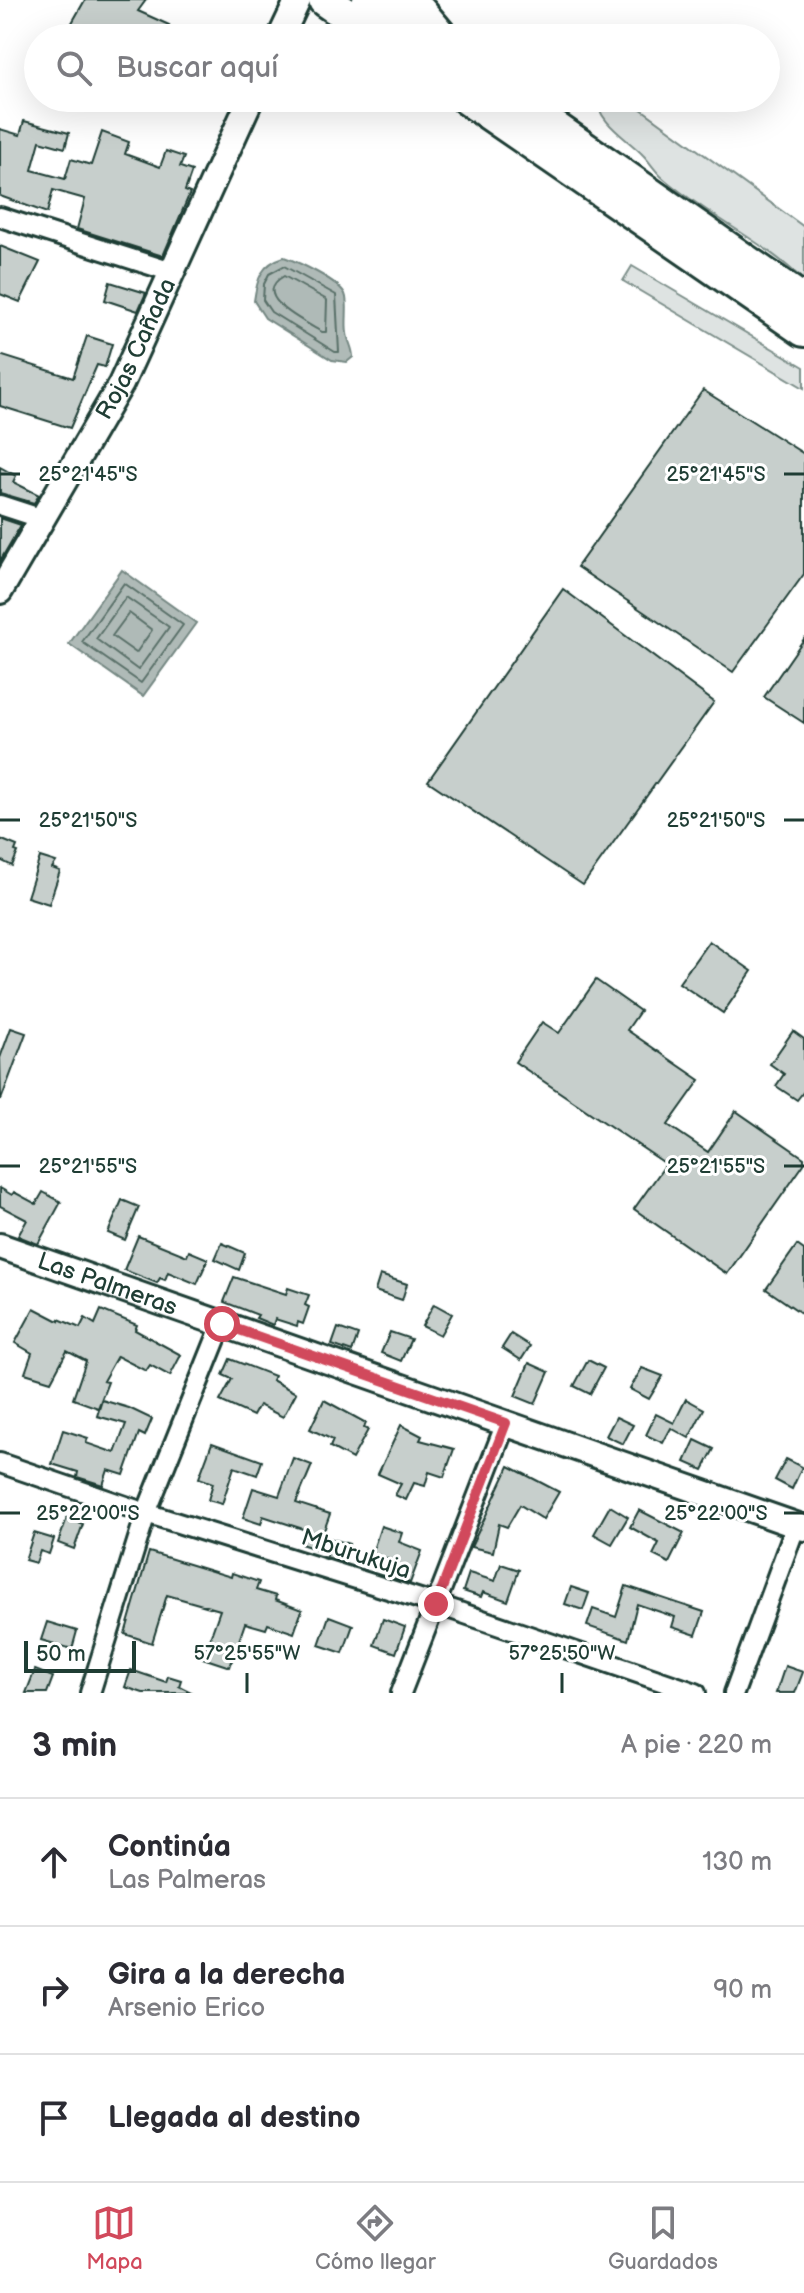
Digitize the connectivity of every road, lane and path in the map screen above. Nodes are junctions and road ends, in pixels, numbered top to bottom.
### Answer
1 (298, 0) edge
2 (325, 0) edge
3 (369, 0) edge
4 (410, 0) edge
5 (287, 24) edge
6 (360, 24) edge
7 (404, 24) edge
8 (430, 24) edge
9 (245, 112) edge
10 (487, 112) edge
11 (532, 112) edge
12 (0, 217) edge
13 (172, 272) junction
14 (804, 302) edge
15 (804, 330) edge
16 (0, 505) edge
17 (43, 519) junction
18 (0, 591) edge
19 (0, 1246) edge
20 (222, 1324) junction
21 (506, 1423) junction
22 (0, 1463) edge
23 (146, 1513) junction
24 (800, 1527) edge
25 (436, 1604) junction
26 (90, 1693) edge
27 (401, 1693) edge
28 (696, 1693) edge
29 (734, 1693) edge

1 - 5 street
2 - 6 highway
3 - 7 highway
4 - 8 highway
9 - 13 street, Rojas Cañada
10 - 15 highway
11 - 14 highway
12 - 13 street
13 - 17 street, Rojas Cañada
16 - 17 street
17 - 18 street, Rojas Cañada
19 - 20 street, Las Palmeras
20 - 21 street, Las Palmeras
20 - 23 street
21 - 24 street, Las Palmeras
21 - 25 street
22 - 23 street, Mburukuja
23 - 25 street, Mburukuja
23 - 26 street
24 - 29 street
25 - 27 street
25 - 28 street, Mburukuja

